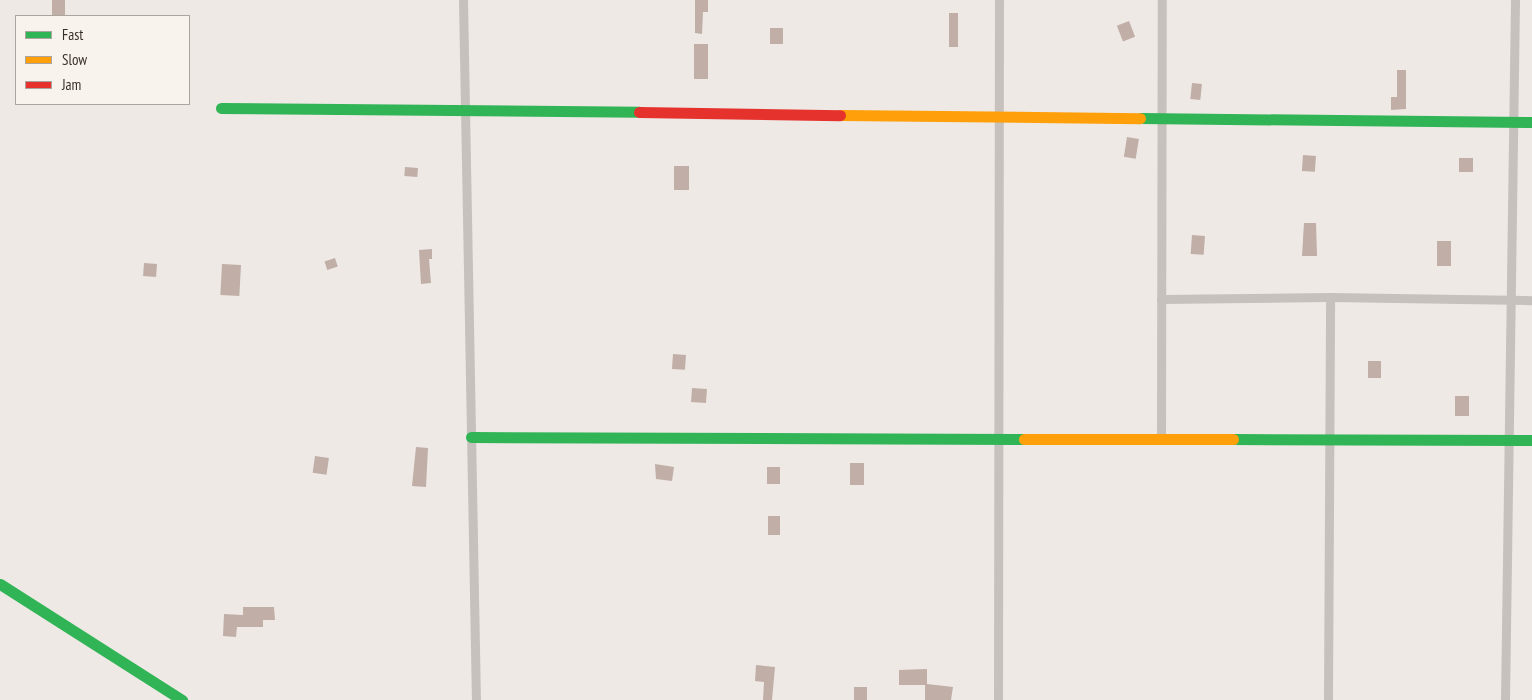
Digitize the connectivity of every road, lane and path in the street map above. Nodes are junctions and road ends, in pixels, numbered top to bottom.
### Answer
1 (463, 0) edge
2 (999, 0) edge
3 (1162, 0) edge
4 (1515, 0) edge
5 (221, 108) dead end
6 (465, 110) junction
7 (999, 116) junction
8 (1162, 118) junction
9 (1513, 122) junction
10 (1532, 122) edge
11 (1330, 297) junction
12 (1161, 299) junction
13 (1510, 300) junction
14 (1532, 300) edge
15 (471, 437) junction
16 (998, 438) junction
17 (1161, 439) junction
18 (1330, 439) junction
19 (1508, 440) junction
20 (1532, 440) edge
21 (0, 584) edge
22 (182, 700) edge
23 (476, 700) edge
24 (998, 700) edge
25 (1328, 700) edge
26 (1505, 700) edge

1 - 6 street
2 - 7 street
3 - 8 street
4 - 9 street
5 - 6 street
6 - 7 street
6 - 15 street
7 - 8 street
7 - 16 street
8 - 9 street
8 - 12 street
9 - 10 street
9 - 13 street
11 - 12 street
11 - 13 street
11 - 18 street
12 - 17 street
13 - 14 street
13 - 19 street
15 - 16 street
15 - 23 street
16 - 17 street
16 - 24 street
17 - 18 street
18 - 19 street
18 - 25 street
19 - 20 street
19 - 26 street
21 - 22 street

